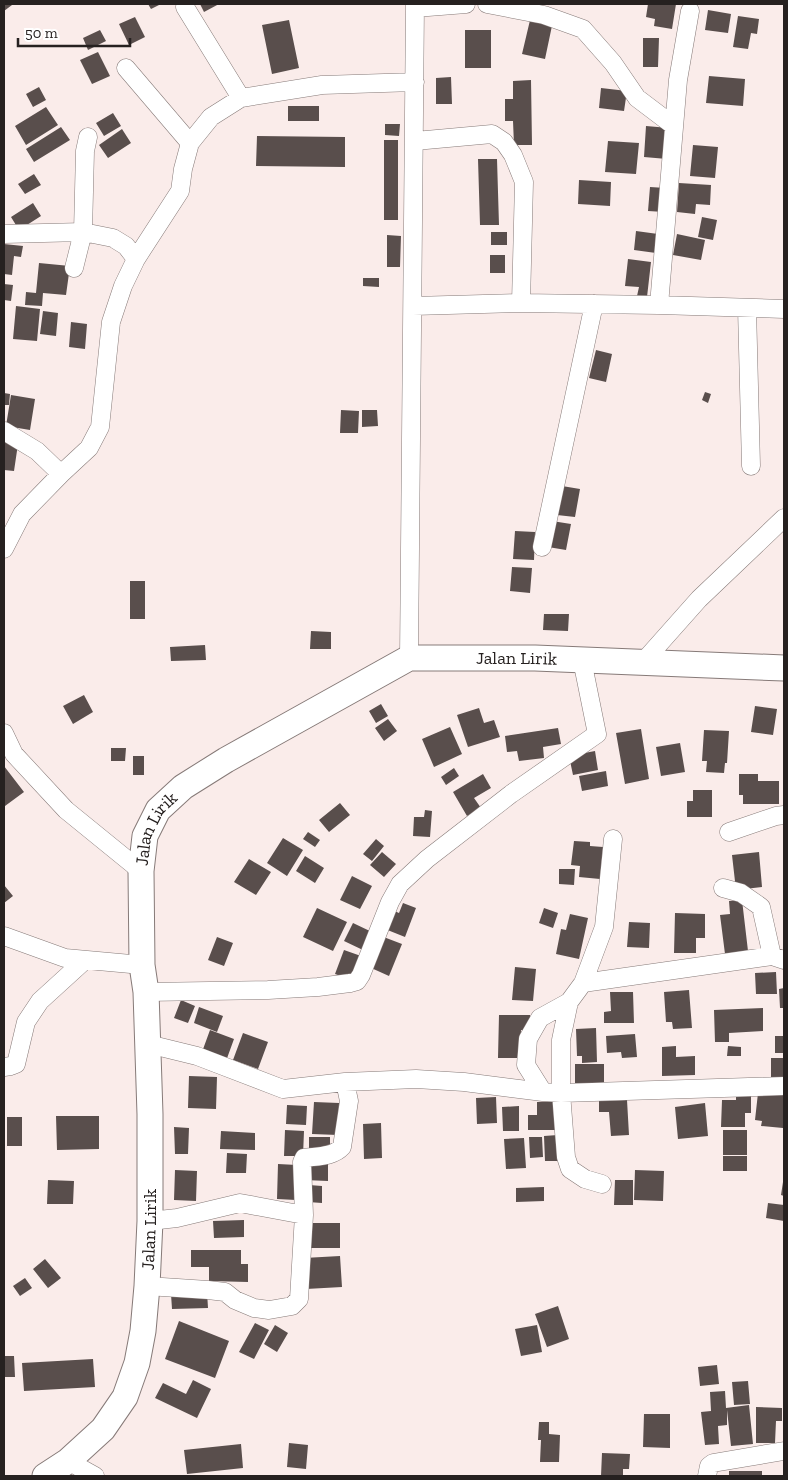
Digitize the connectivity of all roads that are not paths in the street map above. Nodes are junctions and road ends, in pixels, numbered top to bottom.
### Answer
1 (466, 4) edge
2 (487, 4) edge
3 (185, 6) dead end
4 (415, 6) edge
5 (690, 11) dead end
6 (126, 68) dead end
7 (415, 82) junction
8 (241, 98) junction
9 (674, 126) junction
10 (88, 137) dead end
11 (415, 140) junction
12 (190, 142) junction
13 (83, 232) junction
14 (4, 234) edge
15 (136, 259) junction
16 (74, 268) dead end
17 (521, 303) junction
18 (594, 304) junction
19 (659, 305) junction
20 (413, 306) junction
21 (747, 308) junction
22 (784, 309) edge
23 (4, 431) edge
24 (751, 466) dead end
25 (60, 474) junction
26 (784, 518) edge
27 (542, 547) dead end
28 (4, 549) edge
29 (409, 658) junction
30 (582, 660) junction
31 (643, 662) junction
32 (784, 668) edge
33 (4, 733) edge
34 (784, 815) edge
35 (728, 832) dead end
36 (613, 839) dead end
37 (141, 871) junction
38 (723, 888) dead end
39 (4, 936) edge
40 (778, 958) edge
41 (85, 960) junction
42 (142, 965) junction
43 (583, 983) junction
44 (146, 992) junction
45 (569, 1002) junction
46 (148, 1044) junction
47 (4, 1067) edge
48 (345, 1082) junction
49 (784, 1086) edge
50 (543, 1092) junction
51 (561, 1093) junction
52 (602, 1184) dead end
53 (304, 1215) junction
54 (150, 1222) junction
55 (147, 1286) junction
56 (784, 1451) edge
57 (68, 1461) junction
58 (45, 1476) edge
59 (95, 1476) edge
60 (707, 1476) edge

1 - 4 street
2 - 9 street
3 - 8 street
4 - 7 street
5 - 9 street
6 - 12 street
7 - 8 street
7 - 11 street
8 - 12 street
9 - 19 street
10 - 13 street
11 - 17 street
11 - 20 street
12 - 15 street
13 - 14 street
13 - 15 street
13 - 16 street
15 - 25 street
17 - 18 street
17 - 20 street
18 - 19 street
18 - 27 street
19 - 21 street
20 - 29 street
21 - 22 street
21 - 24 street
23 - 25 street
25 - 28 street
26 - 31 street
29 - 30 main road, Jalan Lirik
29 - 37 main road, Jalan Lirik
30 - 31 main road, Jalan Lirik
30 - 44 street
31 - 32 main road, Jalan Lirik
33 - 37 street
34 - 35 street
36 - 43 street
37 - 42 main road, Jalan Lirik
38 - 40 street
39 - 41 street
40 - 43 street
41 - 42 street
41 - 47 street
42 - 44 main road, Jalan Lirik
43 - 45 street
44 - 46 main road, Jalan Lirik
45 - 50 street
45 - 51 street
46 - 48 street
46 - 54 main road, Jalan Lirik
48 - 50 street
48 - 53 street
49 - 51 street
50 - 51 street
51 - 52 street
53 - 54 street
53 - 55 street
54 - 55 main road, Jalan Lirik
55 - 57 main road, Jalan Lirik
56 - 60 street
57 - 58 main road, Jalan Lirik
57 - 59 street

